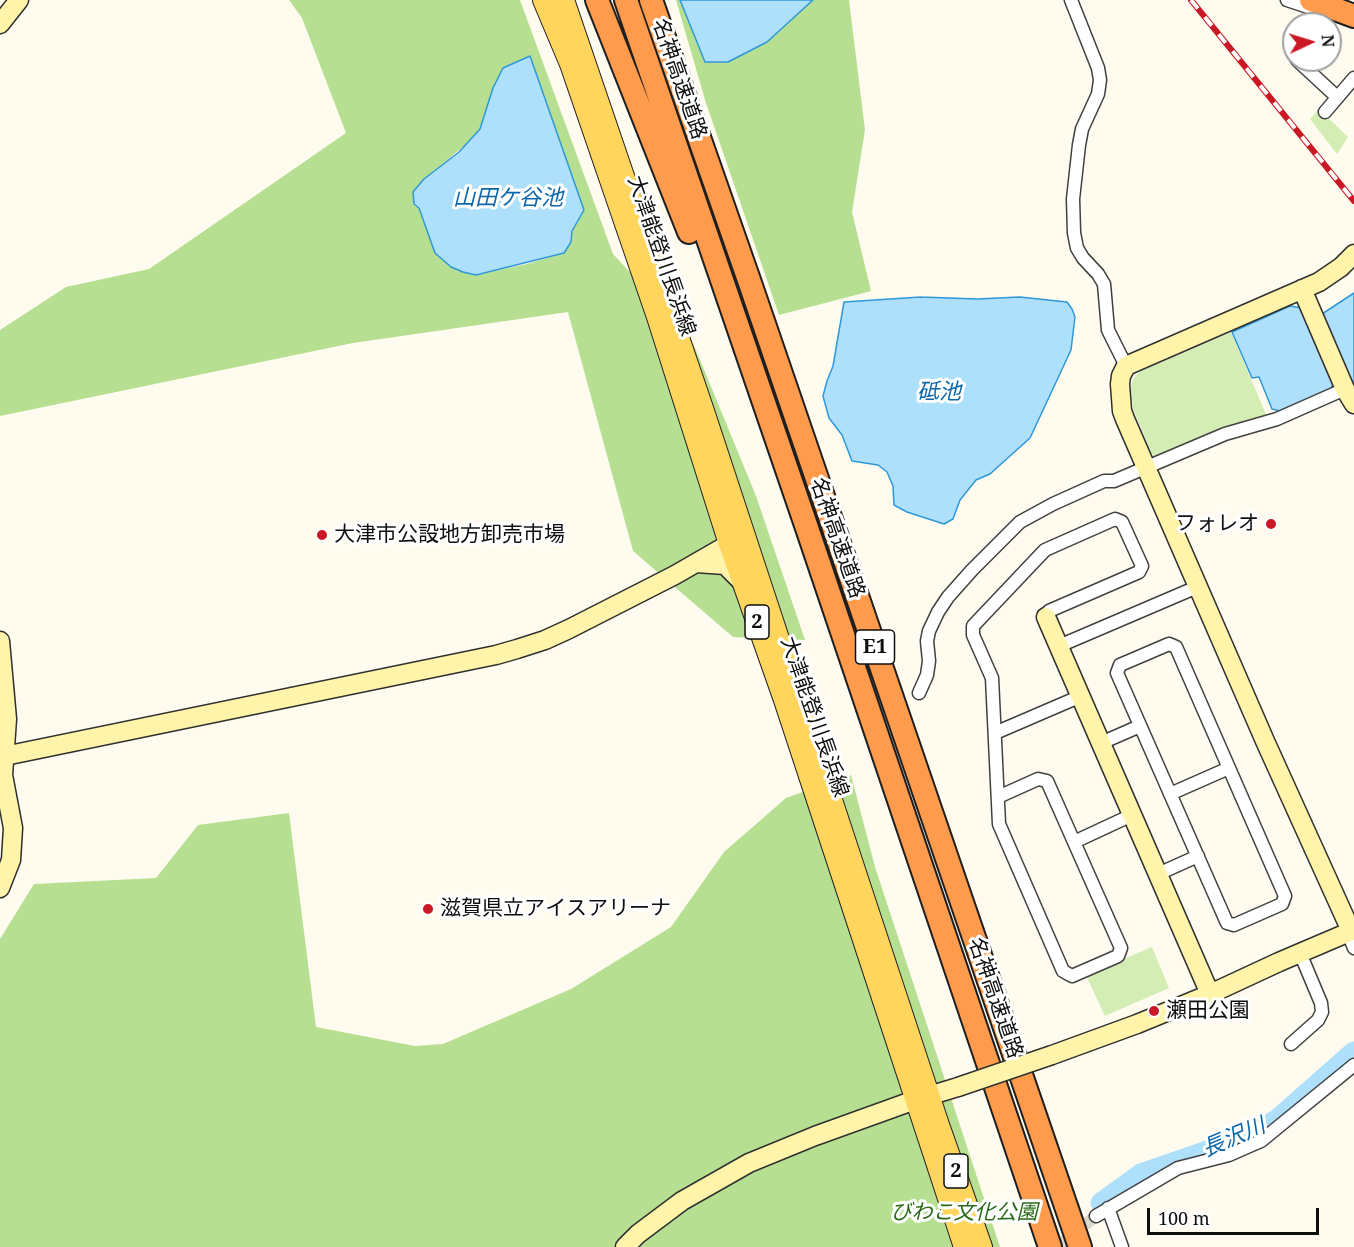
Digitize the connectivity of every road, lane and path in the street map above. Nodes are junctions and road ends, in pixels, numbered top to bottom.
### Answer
1 (19, 0) edge
2 (543, 0) edge
3 (564, 0) edge
4 (597, 0) edge
5 (626, 0) edge
6 (653, 0) edge
7 (1071, 0) edge
8 (1287, 0) edge
9 (1315, 5) edge
10 (1354, 16) edge
11 (0, 24) edge
12 (1354, 24) edge
13 (1310, 72) edge
14 (1354, 78) edge
15 (1337, 97) junction
16 (1325, 112) dead end
17 (1354, 254) edge
18 (1302, 289) junction
19 (1126, 366) junction
20 (1350, 396) edge
21 (1147, 469) junction
22 (807, 528) junction
23 (734, 538) junction
24 (696, 563) junction
25 (743, 583) junction
26 (1197, 587) junction
27 (1046, 617) joint
28 (0, 641) edge
29 (1059, 646) junction
30 (919, 693) dead end
31 (1081, 696) junction
32 (1140, 726) junction
33 (994, 733) junction
34 (1101, 743) junction
35 (3, 750) edge
36 (1229, 768) junction
37 (1170, 794) junction
38 (998, 797) junction
39 (1132, 815) junction
40 (1074, 842) junction
41 (1198, 856) junction
42 (1158, 874) junction
43 (0, 888) edge
44 (1352, 935) edge
45 (1300, 953) junction
46 (1210, 994) junction
47 (1291, 1044) dead end
48 (1354, 1065) edge
49 (922, 1098) junction
50 (1108, 1208) junction
51 (1096, 1216) tunnel mouth
52 (624, 1247) edge
53 (964, 1247) edge
54 (982, 1247) edge
55 (1050, 1247) edge
56 (1080, 1247) edge
57 (1122, 1247) edge

1 - 11 street
2 - 23 main road, 大津能登川長浜線 / 2
3 - 23 main road, 大津能登川長浜線 / 2
4 - 22 highway
5 - 22 highway, 名神高速道路 / E1
6 - 56 highway, 名神高速道路 / E1
7 - 19 street
8 - 9 street
9 - 10 highway
9 - 12 street
13 - 15 street
14 - 15 street
15 - 16 street
17 - 18 street
18 - 19 street
18 - 20 street
19 - 21 street
20 - 21 street
21 - 26 street
21 - 30 street
22 - 55 highway, 名神高速道路 / E1
23 - 24 street
23 - 25 main road, 大津能登川長浜線 / 2
23 - 35 street
23 - 49 main road, 大津能登川長浜線 / 2
24 - 25 street
24 - 35 street
25 - 49 main road, 大津能登川長浜線 / 2
26 - 29 street
26 - 44 street
27 - 29 street
27 - 33 street
28 - 35 street
29 - 31 street
31 - 33 street
31 - 34 street
32 - 34 street
32 - 36 street
32 - 37 street
33 - 38 street
34 - 39 street
35 - 43 street
36 - 37 street
36 - 41 street
37 - 41 street
38 - 40 street
38 - 40 street
39 - 40 street
39 - 42 street
41 - 42 street
42 - 46 street
44 - 45 street
45 - 46 street
45 - 47 street
46 - 49 street, bridge
48 - 50 street
49 - 52 street
49 - 53 main road, 大津能登川長浜線 / 2
49 - 54 main road, 大津能登川長浜線 / 2
50 - 51 street
50 - 57 street

